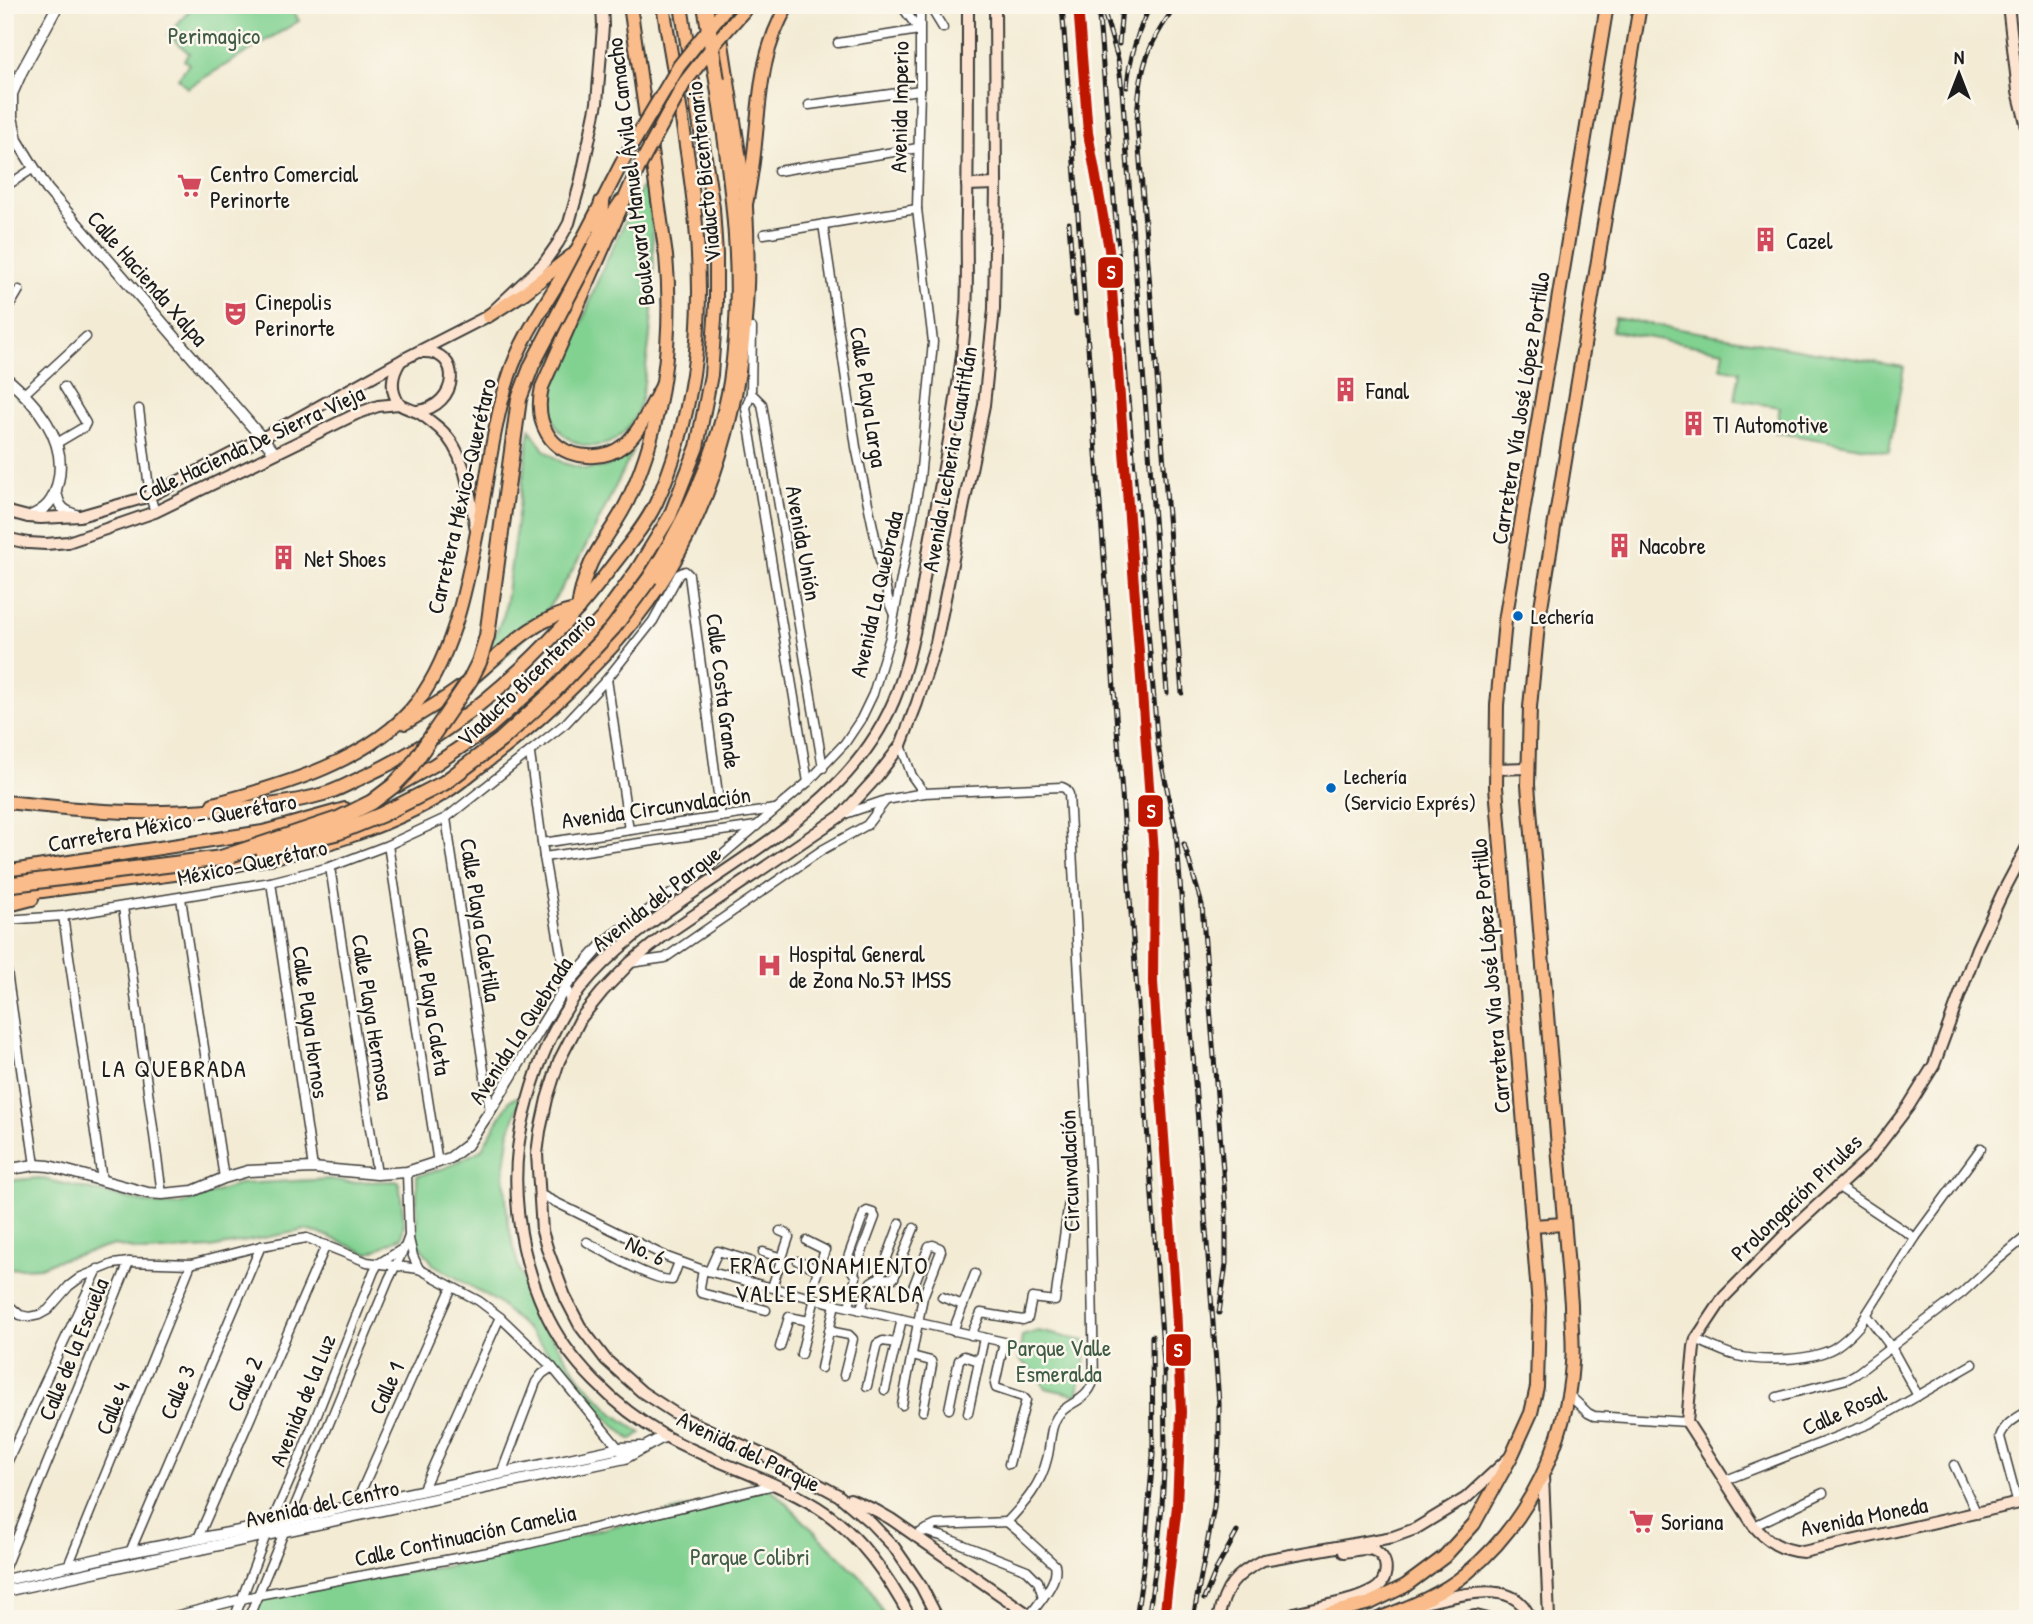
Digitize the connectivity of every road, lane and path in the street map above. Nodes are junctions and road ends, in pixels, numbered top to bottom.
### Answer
1 (58, 5) edge
2 (602, 5) edge
3 (630, 5) edge
4 (663, 5) edge
5 (681, 5) edge
6 (705, 5) edge
7 (716, 5) edge
8 (728, 5) edge
9 (749, 5) edge
10 (788, 5) edge
11 (901, 5) edge
12 (920, 5) edge
13 (929, 5) edge
14 (968, 5) edge
15 (995, 5) edge
16 (1607, 5) edge
17 (1640, 5) edge
18 (2008, 5) edge
19 (943, 28) dead end
20 (919, 30) junction
21 (838, 43) dead end
22 (920, 90) junction
23 (2023, 91) edge
24 (809, 105) dead end
25 (2028, 131) edge
26 (918, 148) junction
27 (34, 169) junction
28 (778, 171) dead end
29 (996, 184) junction
30 (967, 185) junction
31 (5, 187) edge
32 (602, 202) junction
33 (622, 202) junction
34 (746, 204) junction
35 (918, 209) junction
36 (823, 224) junction
37 (601, 233) junction
38 (764, 234) dead end
39 (576, 251) junction
40 (19, 290) dead end
41 (5, 314) edge
42 (488, 316) junction
43 (752, 328) dead end
44 (86, 337) dead end
45 (415, 354) junction
46 (402, 360) junction
47 (5, 377) edge
48 (662, 386) junction
49 (64, 387) dead end
50 (751, 393) junction
51 (24, 394) junction
52 (399, 404) junction
53 (139, 409) dead end
54 (417, 411) junction
55 (262, 438) junction
56 (57, 443) junction
57 (275, 453) junction
58 (56, 491) junction
59 (150, 496) junction
60 (5, 511) edge
61 (155, 512) junction
62 (80, 516) junction
63 (28, 517) junction
64 (477, 534) junction
65 (5, 538) edge
66 (685, 571) joint
67 (578, 609) junction
68 (894, 615) junction
69 (607, 678) junction
70 (876, 736) joint
71 (369, 744) junction
72 (901, 745) junction
73 (530, 754) junction
74 (823, 768) junction
75 (1527, 768) junction
76 (1495, 769) junction
77 (808, 782) junction
78 (925, 793) junction
79 (886, 800) junction
80 (5, 802) edge
81 (775, 809) junction
82 (185, 811) junction
83 (842, 815) junction
84 (721, 817) junction
85 (446, 818) junction
86 (756, 826) junction
87 (629, 830) junction
88 (542, 843) junction
89 (388, 845) junction
90 (2028, 845) edge
91 (544, 857) junction
92 (221, 858) junction
93 (330, 867) junction
94 (5, 874) edge
95 (137, 879) junction
96 (271, 882) junction
97 (5, 885) edge
98 (77, 887) junction
99 (5, 896) edge
100 (181, 898) junction
101 (5, 906) edge
102 (123, 907) junction
103 (63, 916) junction
104 (5, 920) edge
105 (620, 929) junction
106 (629, 939) junction
107 (5, 958) edge
108 (630, 963) junction
109 (565, 986) junction
110 (569, 1004) junction
111 (491, 1111) junction
112 (1982, 1148) dead end
113 (438, 1163) junction
114 (36, 1166) junction
115 (313, 1168) junction
116 (5, 1170) edge
117 (407, 1172) junction
118 (377, 1174) junction
119 (224, 1178) junction
120 (102, 1180) junction
121 (1837, 1186) junction
122 (162, 1194) junction
123 (539, 1194) junction
124 (1069, 1201) dead end
125 (900, 1223) dead end
126 (1564, 1224) junction
127 (1532, 1226) junction
128 (914, 1228) dead end
129 (780, 1231) dead end
130 (2028, 1235) edge
131 (409, 1236) junction
132 (1915, 1238) junction
133 (807, 1241) dead end
134 (587, 1242) dead end
135 (326, 1245) junction
136 (261, 1247) junction
137 (405, 1247) junction
138 (763, 1252) dead end
139 (782, 1258) junction
140 (750, 1261) dead end
141 (798, 1261) dead end
142 (129, 1262) junction
143 (679, 1262) junction
144 (191, 1264) junction
145 (379, 1264) junction
146 (396, 1266) junction
147 (98, 1269) junction
148 (419, 1269) junction
149 (706, 1270) junction
150 (819, 1270) junction
151 (855, 1273) junction
152 (975, 1274) dead end
153 (880, 1279) junction
154 (452, 1287) junction
155 (772, 1287) junction
156 (923, 1297) junction
157 (942, 1297) dead end
158 (812, 1298) junction
159 (5, 1302) edge
160 (835, 1304) junction
161 (963, 1305) junction
162 (849, 1307) junction
163 (766, 1310) dead end
164 (860, 1310) junction
165 (13, 1311) junction
166 (1867, 1315) junction
167 (500, 1317) junction
168 (902, 1319) junction
169 (809, 1321) junction
170 (918, 1323) junction
171 (5, 1327) edge
172 (828, 1331) junction
173 (953, 1331) junction
174 (971, 1335) junction
175 (984, 1338) junction
176 (1696, 1339) junction
177 (896, 1343) junction
178 (780, 1347) dead end
179 (1891, 1347) junction
180 (801, 1354) dead end
181 (912, 1356) junction
182 (979, 1361) junction
183 (1973, 1364) dead end
184 (552, 1367) junction
185 (821, 1368) dead end
186 (844, 1375) dead end
187 (867, 1387) dead end
188 (885, 1390) dead end
189 (1568, 1394) junction
190 (1918, 1396) junction
191 (1777, 1397) dead end
192 (902, 1405) dead end
193 (949, 1409) dead end
194 (923, 1411) dead end
195 (2028, 1411) edge
196 (968, 1413) dead end
197 (1687, 1422) junction
198 (664, 1436) junction
199 (623, 1453) junction
200 (1512, 1455) junction
201 (1009, 1464) dead end
202 (1954, 1465) dead end
203 (5, 1467) edge
204 (501, 1474) junction
205 (1543, 1475) junction
206 (1726, 1480) junction
207 (774, 1485) junction
208 (422, 1491) junction
209 (1823, 1493) dead end
210 (838, 1494) junction
211 (2023, 1503) edge
212 (355, 1505) junction
213 (1977, 1514) junction
214 (1007, 1522) junction
215 (285, 1526) junction
216 (1754, 1527) junction
217 (268, 1530) junction
218 (919, 1534) junction
219 (198, 1538) junction
220 (1310, 1551) junction
221 (130, 1552) junction
222 (68, 1566) junction
223 (5, 1567) edge
224 (5, 1580) edge
225 (5, 1591) edge
226 (258, 1595) junction
227 (1043, 1597) junction
228 (242, 1600) junction
229 (1420, 1604) junction
230 (1033, 1616) edge
231 (1279, 1617) junction
232 (163, 1619) edge
233 (234, 1619) edge
234 (248, 1619) edge
235 (911, 1619) edge
236 (938, 1619) edge
237 (1219, 1619) edge
238 (1259, 1619) edge
239 (1378, 1619) edge
240 (1456, 1619) edge
241 (1488, 1619) edge
242 (1530, 1619) edge
243 (1549, 1619) edge

1 - 27 street, Calle Hacienda Xalpa
2 - 42 main road, Calle Hacienda De Sierra Vieja
3 - 48 main road, Boulevard Manuel Ávila Camacho
4 - 67 main road, Carretera México - Querétaro
5 - 94 main road, Carretera México - Querétaro
6 - 92 highway, Viaducto Bicentenario, bridge
7 - 34 main road
8 - 32 main road, Carretera México-Querétaro, bridge
9 - 33 main road, bridge
10 - 34 main road
11 - 20 street
12 - 20 street, Avenida Imperio
13 - 19 street
14 - 30 main road, Avenida Lecheria Cuautitlán
15 - 29 main road, Avenida Lecheria Cuautitlán
16 - 76 main road, Carretera Vía José López Portillo
17 - 75 main road
18 - 23 main road
20 - 21 street
20 - 22 street, Avenida Imperio
22 - 24 street
22 - 26 street, Avenida Imperio
23 - 25 main road
26 - 28 street
26 - 35 street, Avenida Imperio
27 - 31 street
27 - 55 street, Calle Hacienda Xalpa
29 - 30 main road
29 - 72 main road, Avenida Lecheria Cuautitlán
30 - 70 main road, Avenida Lecheria Cuautitlán
32 - 37 highway
32 - 39 main road, Carretera México-Querétaro
33 - 37 highway
33 - 48 main road
34 - 95 main road
35 - 36 street
35 - 68 street, Avenida La Quebrada
36 - 38 street
36 - 68 street, Calle Playa Larga
37 - 92 highway, bridge
39 - 42 main road
39 - 64 main road, Carretera México-Querétaro
40 - 41 street
42 - 45 main road, Calle Hacienda De Sierra Vieja
43 - 50 street, Avenida Unión
44 - 51 street
45 - 46 main road, Calle Hacienda De Sierra Vieja
45 - 54 main road
46 - 52 main road
46 - 55 main road, Calle Hacienda De Sierra Vieja
47 - 51 street
48 - 67 main road, Boulevard Manuel Ávila Camacho
49 - 56 street
50 - 74 street, Avenida Unión
50 - 77 street
51 - 56 street
52 - 54 main road, Calle Hacienda De Sierra Vieja
52 - 57 main road, Calle Hacienda De Sierra Vieja
53 - 59 street
54 - 64 main road, Calle Hacienda De Sierra Vieja
55 - 57 street, Calle Hacienda Xalpa
55 - 59 main road, Calle Hacienda De Sierra Vieja
56 - 58 street
57 - 61 main road, Calle Hacienda De Sierra Vieja
58 - 62 street
58 - 63 street
59 - 61 street
59 - 62 main road, Calle Hacienda De Sierra Vieja
60 - 63 main road, Calle Hacienda De Sierra Vieja
61 - 65 main road, Calle Hacienda De Sierra Vieja
62 - 63 main road, Calle Hacienda De Sierra Vieja
64 - 71 main road, Carretera México-Querétaro
66 - 69 street, México-Querétaro
66 - 84 street, Calle Costa Grande
67 - 71 main road
67 - 82 main road, Carretera México - Querétaro
68 - 74 street, Avenida La Quebrada
69 - 73 street, México-Querétaro
69 - 87 street
70 - 106 main road, Avenida del Parque
71 - 82 main road, Carretera México-Querétaro
72 - 78 street
72 - 83 main road, Avenida del Parque
73 - 85 street, México-Querétaro
73 - 88 street
74 - 77 street, Avenida La Quebrada
75 - 76 main road
75 - 126 main road
76 - 127 main road, Carretera Vía José López Portillo
77 - 81 street, Avenida La Quebrada
78 - 79 street
78 - 214 street, Circunvalación
79 - 83 street
79 - 108 street, Avenida del Parque
80 - 82 main road, Carretera México - Querétaro
81 - 84 street, Avenida Circunvalación
81 - 86 street, Avenida La Quebrada
83 - 108 main road, Avenida del Parque
84 - 87 street, Avenida Circunvalación
85 - 89 street, México-Querétaro
85 - 111 street, Calle Playa Caletilla
86 - 91 street, Avenida Circunvalación
86 - 105 street, Avenida La Quebrada
87 - 88 street, Avenida Circunvalación
88 - 91 street
89 - 93 street, México-Querétaro
89 - 113 street, Calle Playa Caleta
90 - 121 main road, Prolongación Pirules
91 - 109 street
92 - 97 highway, Viaducto Bicentenario, bridge
93 - 96 street, México-Querétaro
93 - 118 street, Calle Playa Hermosa
94 - 95 main road
95 - 98 main road
96 - 100 street, México-Querétaro
96 - 115 street, Calle Playa Hornos
98 - 99 main road
98 - 101 main road
100 - 102 street, México-Querétaro
100 - 119 street
102 - 103 street, México-Querétaro
102 - 122 street
103 - 104 street, México-Querétaro
103 - 120 street
105 - 106 main road
105 - 109 street, Avenida La Quebrada
106 - 110 main road, Avenida del Parque
107 - 114 street
108 - 123 main road, Avenida del Parque
109 - 110 street
109 - 111 street, Avenida La Quebrada
110 - 198 main road, Avenida del Parque
111 - 113 street, Avenida La Quebrada
112 - 132 street
113 - 117 street, Avenida La Quebrada
114 - 116 street, Avenida La Quebrada
114 - 120 street, Avenida La Quebrada
115 - 118 street, Avenida La Quebrada
115 - 119 street, Avenida La Quebrada
117 - 118 street, Avenida La Quebrada
117 - 131 street, Avenida de la Luz
119 - 122 street, Avenida La Quebrada
120 - 122 street, Avenida La Quebrada
121 - 132 street
121 - 176 main road, Prolongación Pirules
123 - 143 street
123 - 210 main road, Avenida del Parque
124 - 174 street
125 - 153 street
126 - 127 main road
126 - 189 main road
127 - 200 main road, Carretera Vía José López Portillo
128 - 153 street
129 - 139 street
130 - 179 street
131 - 137 street, Avenida de la Luz
131 - 148 street
132 - 166 street
133 - 150 street
134 - 143 street, No. 6
135 - 136 street
135 - 145 street
135 - 219 street, Calle 2
136 - 144 street
136 - 221 street, Calle 3
137 - 145 street
137 - 146 street, Avenida de la Luz
138 - 139 street
139 - 155 street
140 - 149 street
141 - 150 street
142 - 144 street
142 - 147 street
142 - 223 street, Calle de la Escuela
143 - 149 street
144 - 222 street, Calle 4
145 - 146 street
145 - 217 street, Avenida de la Luz
146 - 148 street
146 - 215 street, Avenida de la Luz
147 - 165 street
147 - 203 street
148 - 154 street
149 - 155 street
149 - 163 street
150 - 158 street
151 - 151 street
151 - 162 street
152 - 161 street
153 - 164 street
154 - 167 street
154 - 212 street, Calle 1
155 - 158 street
156 - 156 street
156 - 170 street
157 - 161 street
158 - 160 street
158 - 169 street
159 - 165 street
160 - 162 street
160 - 172 street
161 - 173 street
162 - 164 street
164 - 168 street
165 - 171 street
166 - 176 street
166 - 179 street
167 - 184 street
167 - 208 street
168 - 170 street
168 - 177 street
169 - 178 street
169 - 180 street
170 - 173 street
170 - 181 street
172 - 185 street
172 - 186 street
173 - 174 street
174 - 175 street
175 - 182 street
175 - 201 street
176 - 197 main road, Prolongación Pirules
177 - 187 street
177 - 188 street
179 - 190 street
179 - 191 street
181 - 192 street
181 - 194 street
182 - 193 street
182 - 196 street
183 - 190 street, Calle Rosal
184 - 199 street
184 - 204 street
189 - 197 street
189 - 205 main road
190 - 206 street, Calle Rosal
195 - 211 street
197 - 206 main road, Avenida Moneda
198 - 199 street, Avenida del Centro
198 - 207 main road, Avenida del Parque
199 - 204 street, Avenida del Centro
199 - 215 street, Avenida del Centro
200 - 220 main road
200 - 231 main road, Carretera Vía José López Portillo
202 - 213 street
204 - 208 street, Avenida del Centro
205 - 229 main road
205 - 243 main road
206 - 216 main road, Avenida Moneda
207 - 226 street, Calle Continuación Camelia
207 - 235 main road, Avenida del Parque
208 - 212 street, Avenida del Centro
209 - 216 street
210 - 218 main road
210 - 236 main road, Avenida del Parque
211 - 213 main road, Avenida Moneda
212 - 215 street, Avenida del Centro
213 - 216 main road, Avenida Moneda
214 - 218 street
214 - 227 street
215 - 217 street, Avenida del Centro
215 - 226 street, Avenida de la Luz
217 - 219 street, Avenida del Centro
217 - 225 street, Avenida del Centro
217 - 228 street, Avenida de la Luz
218 - 227 street
218 - 230 main road
219 - 221 street, Avenida del Centro
220 - 231 main road
220 - 237 main road
221 - 222 street, Avenida del Centro
222 - 224 street, Avenida del Centro
226 - 228 street, Calle Continuación Camelia
226 - 234 street, Avenida de la Luz
227 - 230 street
228 - 232 street, Calle Continuación Camelia
228 - 233 street, Avenida de la Luz
229 - 239 main road
229 - 242 main road
231 - 238 main road, Carretera Vía José López Portillo
240 - 241 main road

